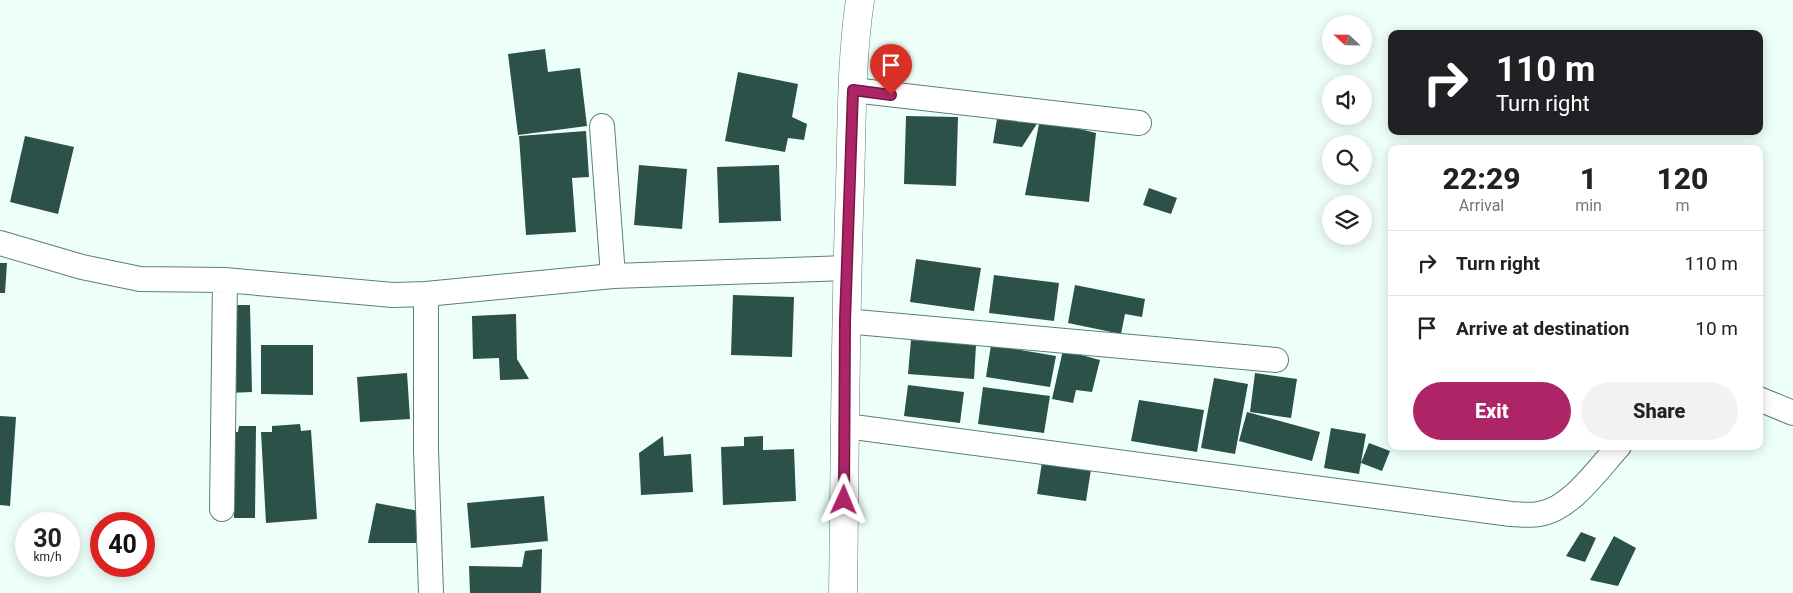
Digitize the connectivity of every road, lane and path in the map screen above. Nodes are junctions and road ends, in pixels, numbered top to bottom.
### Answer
1 (860, 0) edge
2 (853, 90) junction
3 (1139, 123) dead end
4 (602, 126) dead end
5 (0, 243) edge
6 (847, 268) junction
7 (613, 276) junction
8 (225, 280) junction
9 (426, 294) junction
10 (845, 321) junction
11 (1276, 360) dead end
12 (1763, 401) edge
13 (1793, 413) edge
14 (846, 426) junction
15 (1615, 450) edge
16 (222, 509) dead end
17 (431, 593) edge
18 (843, 593) edge

1 - 2 street
2 - 3 street
2 - 6 street
4 - 7 street
5 - 8 street
6 - 7 street
6 - 10 street
7 - 9 street
8 - 9 street
8 - 16 street
9 - 17 street
10 - 11 street
10 - 14 street
12 - 13 street
14 - 15 street
14 - 18 street

